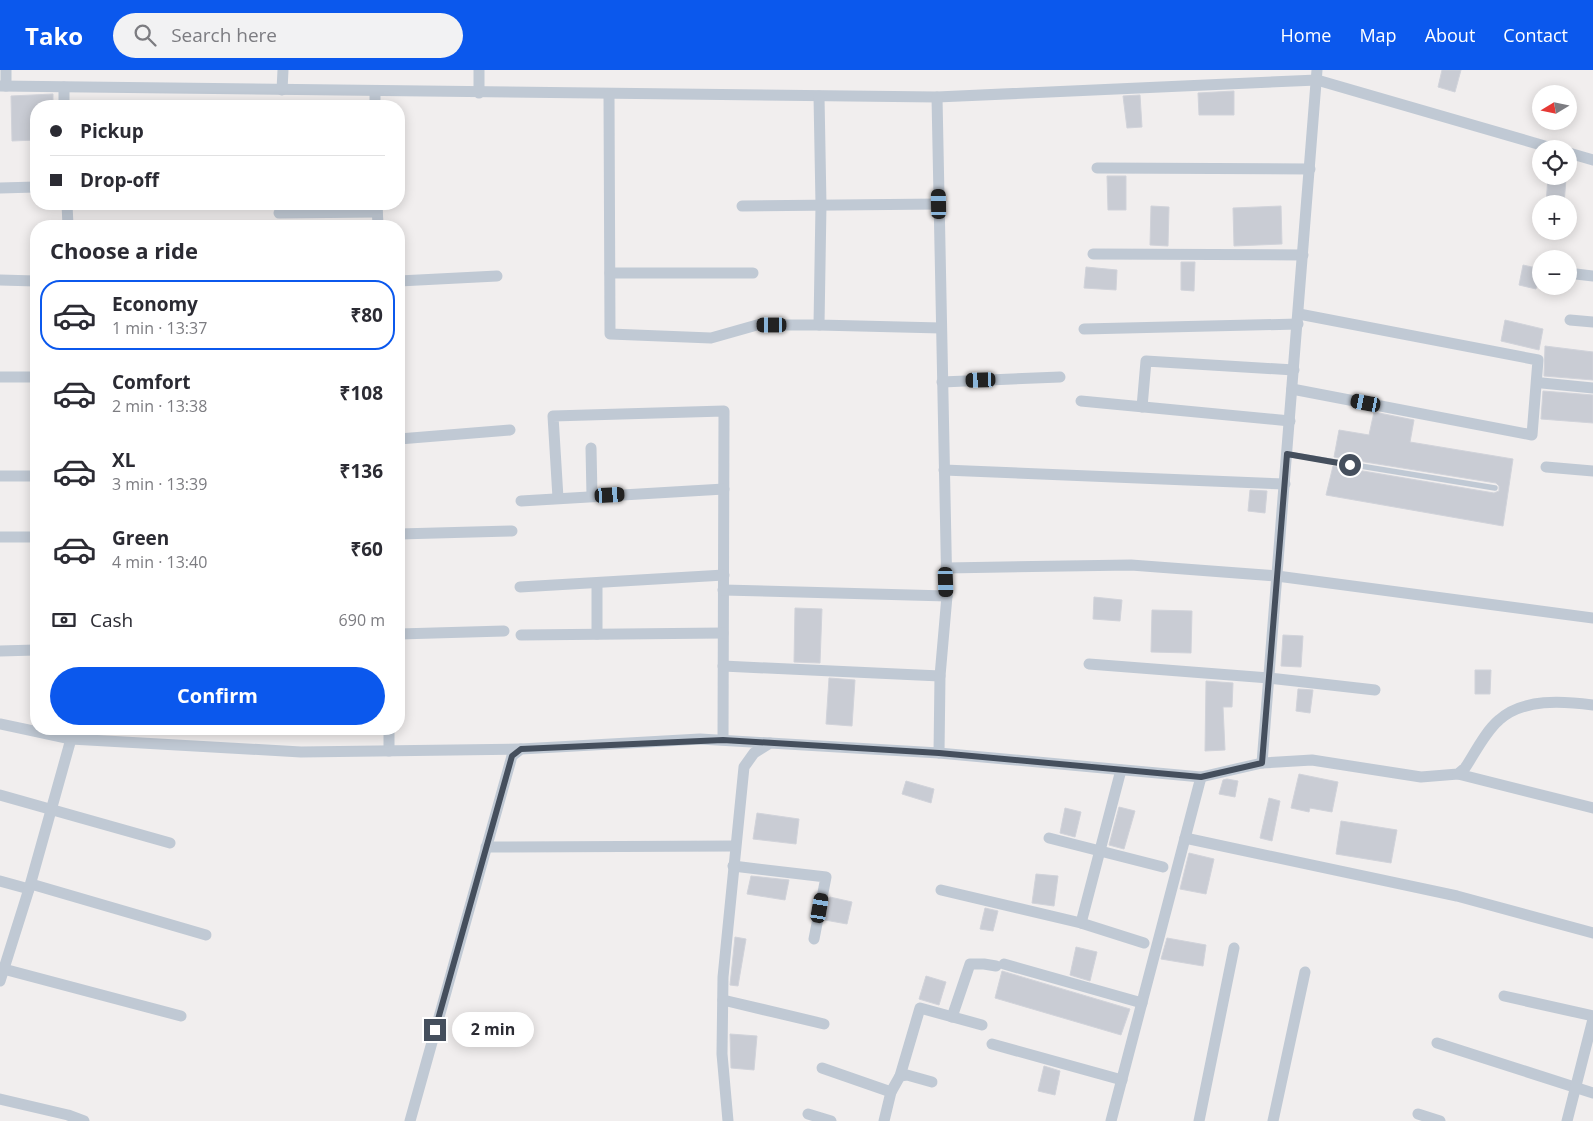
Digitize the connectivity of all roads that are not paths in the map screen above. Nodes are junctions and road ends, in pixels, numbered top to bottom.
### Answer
1 (6, 70) edge
2 (283, 70) edge
3 (478, 70) edge
4 (1317, 75) edge
5 (3, 86) edge
6 (64, 87) junction
7 (282, 90) junction
8 (375, 91) junction
9 (479, 92) junction
10 (609, 95) junction
11 (819, 96) junction
12 (937, 97) junction
13 (64, 100) edge
14 (375, 100) edge
15 (1532, 142) edge
16 (1577, 155) edge
17 (1593, 160) edge
18 (1097, 168) dead end
19 (1310, 169) junction
20 (30, 187) edge
21 (0, 188) edge
22 (939, 204) junction
23 (821, 205) junction
24 (742, 206) dead end
25 (338, 210) edge
26 (279, 213) dead end
27 (1093, 254) dead end
28 (1303, 255) junction
29 (610, 273) junction
30 (753, 273) dead end
31 (1577, 274) edge
32 (497, 276) dead end
33 (1593, 276) edge
34 (0, 280) edge
35 (30, 280) edge
36 (405, 281) edge
37 (1298, 319) junction
38 (1570, 320) dead end
39 (1593, 322) edge
40 (819, 325) junction
41 (941, 328) junction
42 (1084, 329) dead end
43 (1294, 370) junction
44 (0, 377) edge
45 (30, 377) edge
46 (1060, 377) dead end
47 (942, 382) junction
48 (1542, 383) dead end
49 (1593, 388) edge
50 (1292, 389) junction
51 (1081, 401) dead end
52 (1142, 407) junction
53 (1290, 421) junction
54 (510, 430) dead end
55 (405, 439) edge
56 (591, 448) dead end
57 (1287, 454) junction
58 (1546, 467) dead end
59 (944, 470) junction
60 (1593, 471) edge
61 (0, 476) edge
62 (30, 476) edge
63 (1285, 484) junction
64 (724, 488) junction
65 (1495, 488) dead end
66 (592, 496) junction
67 (558, 498) junction
68 (521, 501) dead end
69 (512, 531) dead end
70 (405, 534) edge
71 (0, 537) edge
72 (30, 537) edge
73 (946, 568) junction
74 (724, 575) junction
75 (1277, 576) junction
76 (597, 582) junction
77 (520, 587) dead end
78 (723, 590) junction
79 (947, 596) junction
80 (1593, 618) edge
81 (504, 631) dead end
82 (723, 632) junction
83 (405, 634) edge
84 (597, 634) junction
85 (521, 635) dead end
86 (30, 650) edge
87 (0, 651) edge
88 (1089, 664) dead end
89 (723, 666) junction
90 (940, 676) junction
91 (1269, 678) junction
92 (1375, 690) dead end
93 (1593, 705) edge
94 (0, 724) edge
95 (30, 728) edge
96 (71, 735) edge
97 (84, 735) edge
98 (389, 735) edge
99 (723, 740) junction
100 (770, 743) junction
101 (521, 749) junction
102 (389, 751) junction
103 (939, 753) junction
104 (1262, 763) junction
105 (1121, 770) junction
106 (1458, 774) junction
107 (1201, 777) junction
108 (0, 795) edge
109 (1593, 808) edge
110 (50, 810) junction
111 (1049, 838) dead end
112 (1185, 838) junction
113 (170, 843) dead end
114 (735, 846) junction
115 (486, 847) junction
116 (1100, 851) junction
117 (733, 866) junction
118 (1163, 868) dead end
119 (0, 881) edge
120 (30, 886) junction
121 (941, 890) dead end
122 (1081, 923) junction
123 (1593, 933) edge
124 (206, 936) dead end
125 (814, 939) dead end
126 (1144, 943) dead end
127 (1234, 948) dead end
128 (2, 968) edge
129 (1305, 972) dead end
130 (0, 981) edge
131 (1504, 996) dead end
132 (723, 1000) junction
133 (1142, 1003) junction
134 (181, 1016) dead end
135 (952, 1017) junction
136 (1593, 1018) edge
137 (824, 1024) dead end
138 (982, 1025) dead end
139 (1437, 1043) dead end
140 (992, 1044) dead end
141 (822, 1068) dead end
142 (900, 1076) junction
143 (1122, 1080) junction
144 (932, 1082) dead end
145 (1575, 1088) junction
146 (892, 1092) junction
147 (1593, 1093) edge
148 (0, 1099) edge
149 (808, 1114) dead end
150 (1418, 1114) dead end
151 (84, 1121) edge
152 (410, 1121) edge
153 (728, 1121) edge
154 (831, 1121) edge
155 (884, 1121) edge
156 (1111, 1121) edge
157 (1199, 1121) edge
158 (1273, 1121) edge
159 (1440, 1121) edge
160 (1567, 1121) edge

1 - 5 street
2 - 7 street
3 - 9 street
4 - 12 street
4 - 15 street
4 - 19 street
5 - 6 street
6 - 7 street
6 - 13 street
7 - 8 street
8 - 9 street
8 - 14 street
9 - 10 street
10 - 11 street
10 - 29 street
11 - 12 street
11 - 23 street
12 - 22 street
16 - 17 street
18 - 19 street
19 - 28 street
20 - 21 street
22 - 23 street
22 - 41 street
23 - 24 street
23 - 40 street
25 - 26 street
27 - 28 street
28 - 37 street
29 - 30 street
29 - 40 street
31 - 33 street
32 - 36 street
34 - 35 street
37 - 42 street
37 - 43 street
37 - 50 street
38 - 39 street
40 - 41 street
41 - 47 street
43 - 50 street
43 - 52 street
44 - 45 street
46 - 47 street
47 - 59 street
48 - 49 street
50 - 53 street
51 - 52 street
52 - 53 street
53 - 57 street
54 - 55 street
56 - 66 street
57 - 63 street
57 - 65 lane
58 - 60 street
59 - 63 street
59 - 73 street
61 - 62 street
63 - 75 street
64 - 66 street
64 - 67 street
64 - 74 street
66 - 67 street
67 - 68 street
69 - 70 street
71 - 72 street
73 - 75 street
73 - 79 street
74 - 76 street
74 - 78 street
75 - 80 street
75 - 91 street
76 - 77 street
76 - 84 street
78 - 79 street
78 - 82 street
79 - 90 street
81 - 83 street
82 - 84 street
82 - 89 street
84 - 85 street
86 - 87 street
88 - 91 street
89 - 90 street
89 - 99 street
90 - 103 street
91 - 92 street
91 - 104 street
93 - 106 street
94 - 95 street
96 - 110 street
97 - 102 street
98 - 102 street
99 - 100 street
99 - 101 street
100 - 103 street
100 - 114 street
101 - 102 street
101 - 115 street
103 - 105 street
104 - 106 street
104 - 107 street
105 - 107 street
105 - 116 street
106 - 109 street
107 - 112 street
108 - 110 street
110 - 113 street
110 - 120 street
111 - 116 street
112 - 123 street
112 - 133 street
114 - 115 street
114 - 117 street
115 - 152 street
116 - 118 street
116 - 122 street
117 - 125 street
117 - 132 street
119 - 120 street
120 - 124 street
120 - 128 street
121 - 122 street
122 - 126 street
127 - 157 street
128 - 130 street
128 - 134 street
129 - 158 street
131 - 136 street
132 - 137 street
132 - 153 street
133 - 135 street
133 - 143 street
135 - 138 street
135 - 142 street
136 - 145 street
139 - 145 street
140 - 143 street
141 - 146 street
142 - 144 street
142 - 146 street
143 - 156 street
145 - 147 street
145 - 160 street
146 - 155 street
148 - 151 street
149 - 154 street
150 - 159 street

